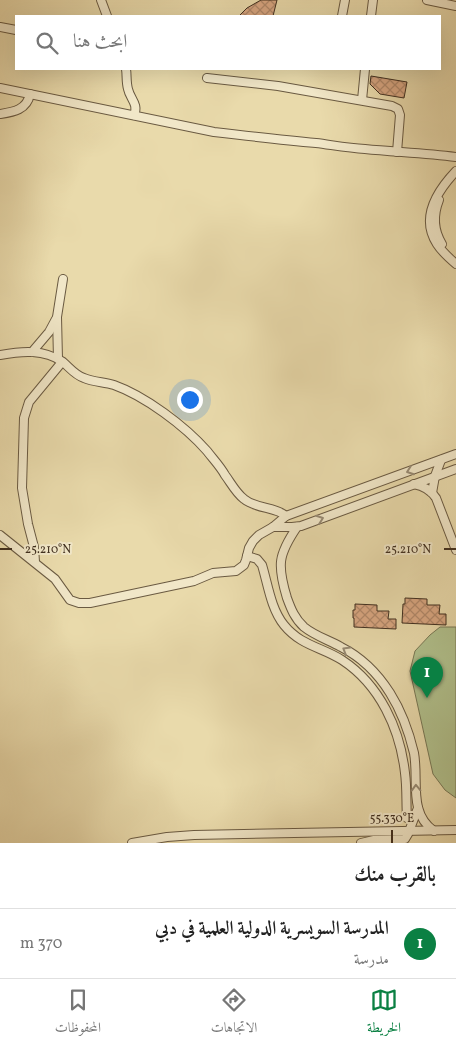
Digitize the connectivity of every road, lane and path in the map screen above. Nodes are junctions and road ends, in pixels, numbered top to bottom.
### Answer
1 (101, 0) edge
2 (345, 0) edge
3 (373, 0) edge
4 (427, 0) edge
5 (456, 6) edge
6 (107, 15) edge
7 (342, 15) edge
8 (371, 15) edge
9 (0, 28) edge
10 (15, 30) edge
11 (126, 70) edge
12 (365, 70) edge
13 (207, 78) dead end
14 (0, 88) edge
15 (30, 94) junction
16 (362, 100) junction
17 (0, 114) edge
18 (134, 115) junction
19 (397, 152) junction
20 (456, 157) edge
21 (456, 171) edge
22 (456, 175) edge
23 (456, 258) edge
24 (456, 264) edge
25 (63, 279) dead end
26 (57, 317) junction
27 (32, 352) junction
28 (0, 354) edge
29 (60, 361) junction
30 (456, 454) edge
31 (441, 460) junction
32 (456, 469) edge
33 (439, 475) junction
34 (414, 484) junction
35 (434, 496) junction
36 (286, 516) junction
37 (273, 527) junction
38 (297, 527) junction
39 (0, 535) edge
40 (456, 550) edge
41 (247, 556) junction
42 (34, 562) junction
43 (418, 808) junction
44 (406, 818) dead end
45 (456, 830) edge
46 (409, 831) junction
47 (434, 831) junction
48 (132, 843) edge
49 (361, 843) edge

1 - 6 street
2 - 7 street
3 - 8 street
4 - 5 street
9 - 10 street
11 - 18 street
12 - 16 street
13 - 16 street
14 - 15 street
15 - 17 street
15 - 18 street
16 - 19 street
18 - 19 street
19 - 20 street
21 - 24 street
22 - 23 street
25 - 26 street
26 - 27 street
26 - 29 street
27 - 28 street
27 - 29 street
29 - 36 street
29 - 42 street
30 - 31 street
31 - 33 street
31 -> 36 street
32 - 33 street
33 - 34 street
33 - 35 street
34 - 35 street
38 -> 34 street
35 - 40 street
36 - 37 street
37 - 38 street
37 - 41 street
43 -> 38 street
39 - 42 street
41 - 42 street
41 - 44 street
43 - 46 street
43 - 47 street
45 - 47 street
46 - 47 street
46 - 48 street
46 - 49 street

